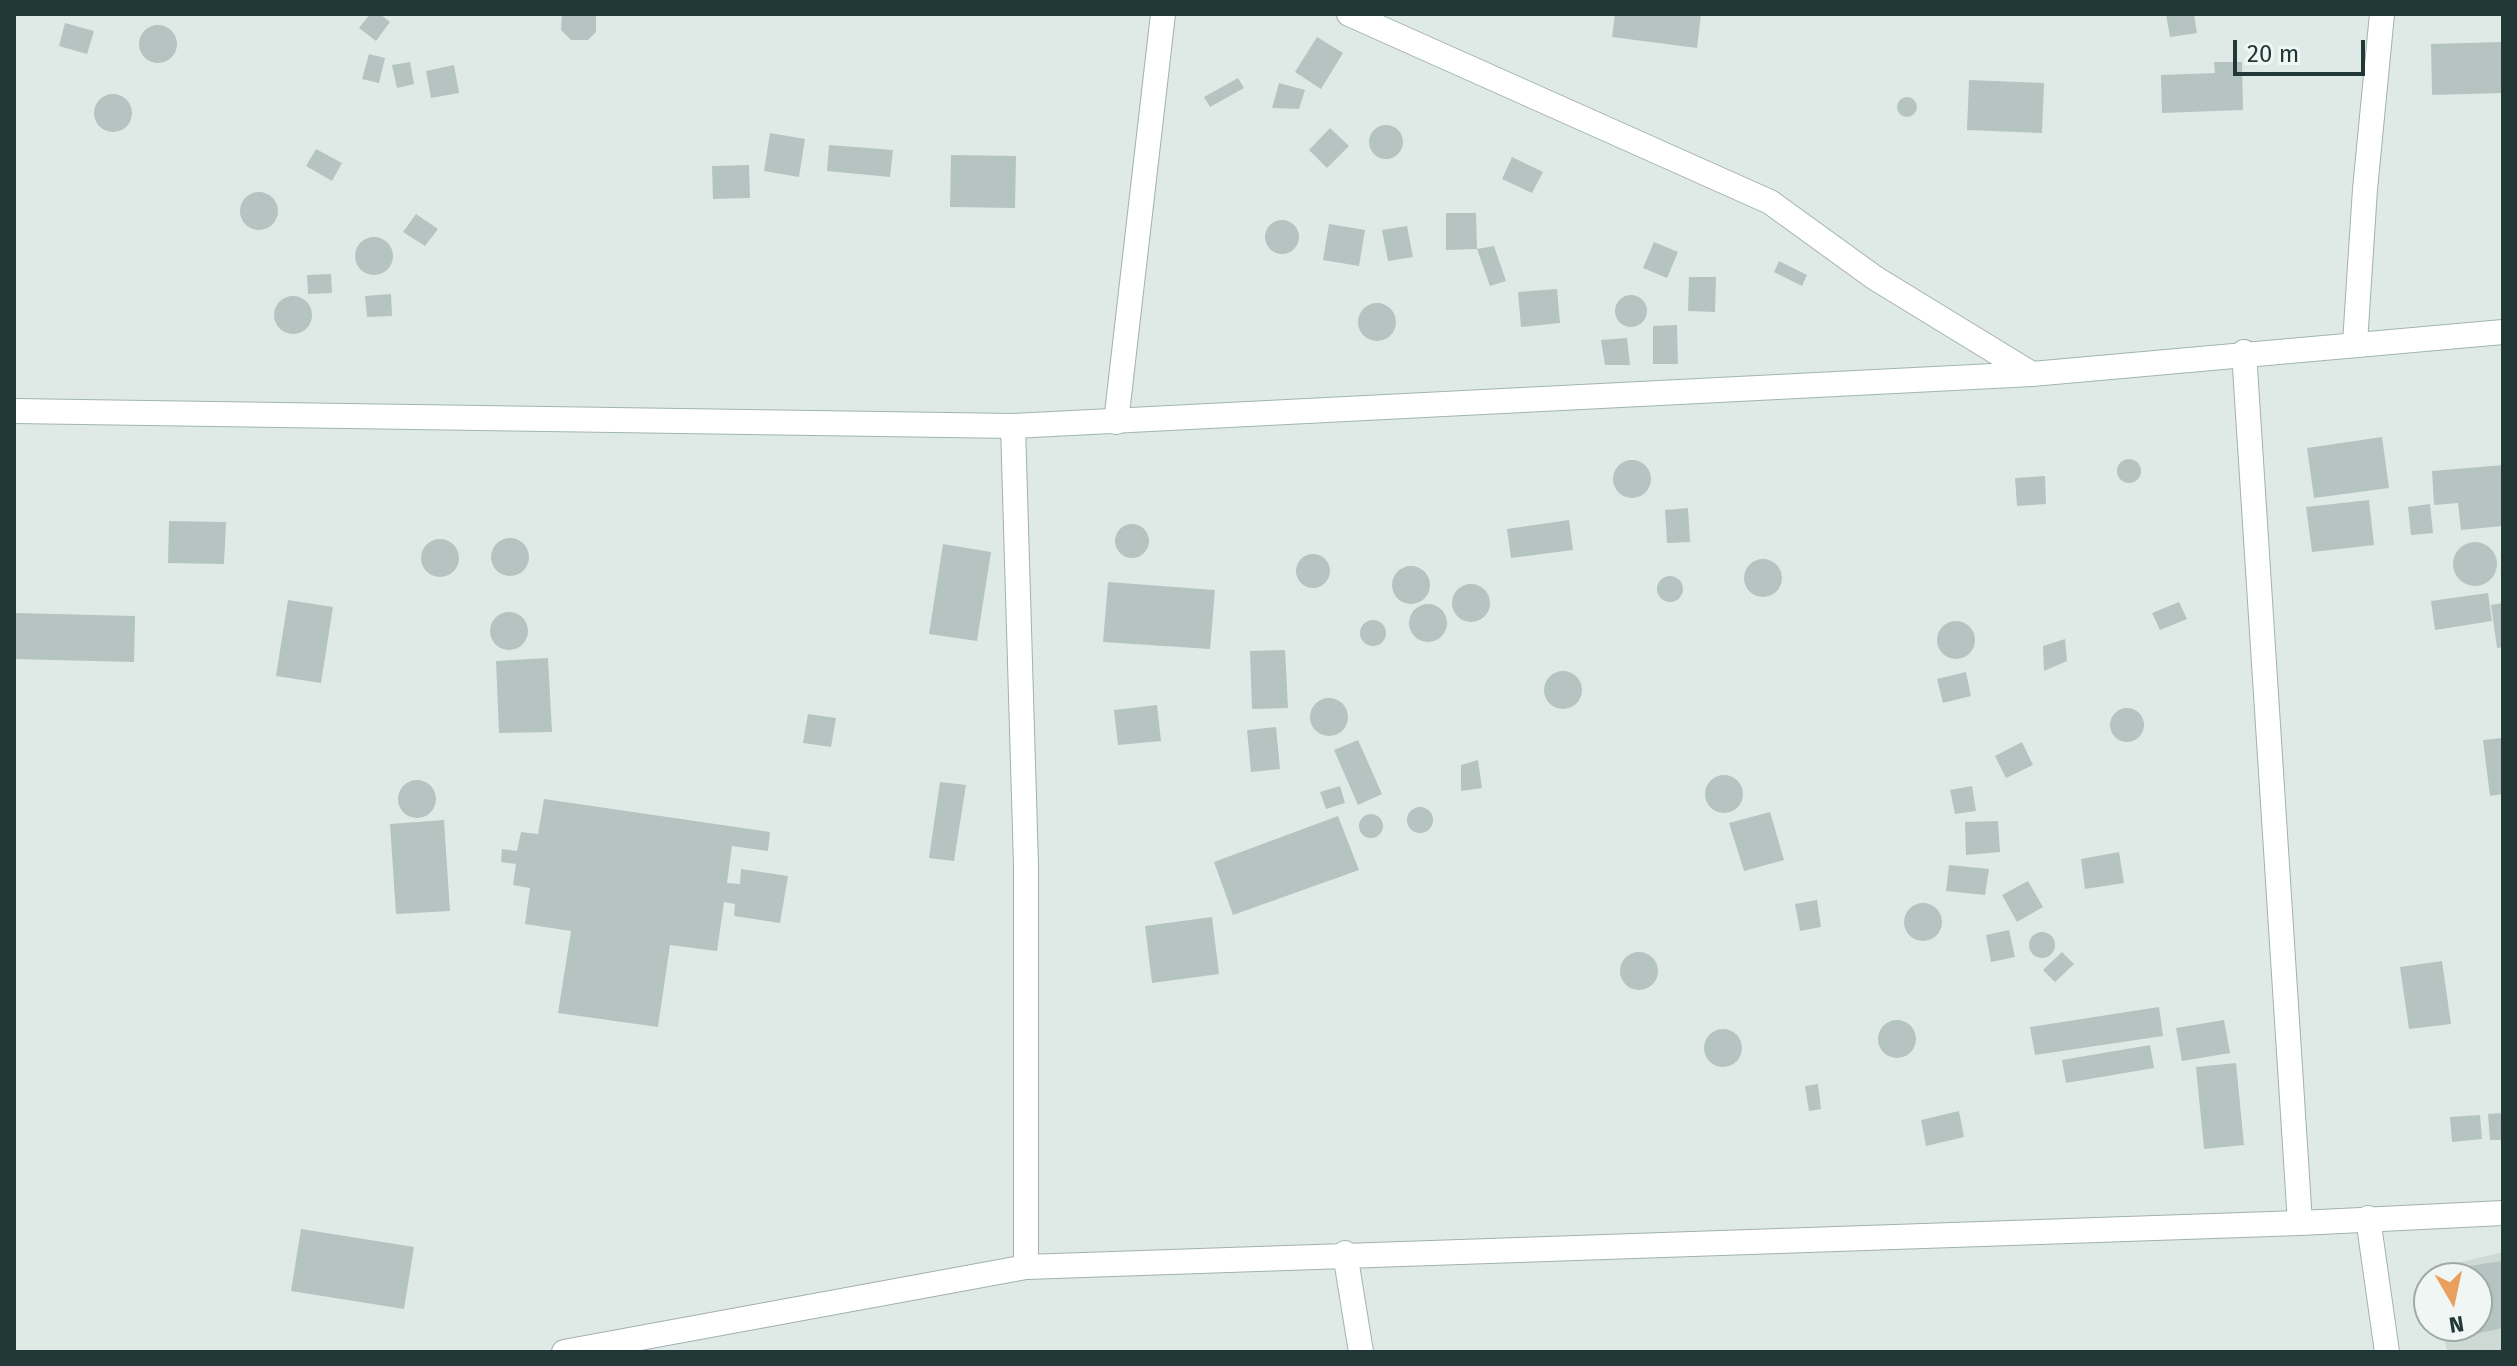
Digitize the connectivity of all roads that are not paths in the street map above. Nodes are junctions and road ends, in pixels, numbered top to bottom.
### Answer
1 (1163, 14) edge
2 (1349, 14) edge
3 (2382, 14) edge
4 (2503, 332) edge
5 (2355, 343) junction
6 (2244, 352) junction
7 (2032, 374) junction
8 (14, 411) edge
9 (1116, 422) junction
10 (1013, 426) junction
11 (2503, 1213) edge
12 (2368, 1218) junction
13 (2300, 1223) junction
14 (1345, 1253) junction
15 (1026, 1267) junction
16 (564, 1352) edge
17 (1361, 1352) edge
18 (2387, 1352) edge

1 - 9 street
2 - 7 street
3 - 5 street
4 - 5 street
5 - 6 street
6 - 7 street
6 - 13 street
7 - 9 street
8 - 10 street
9 - 10 street
10 - 15 street
11 - 12 street
12 - 13 street
12 - 18 street
13 - 14 street
14 - 15 street
14 - 17 street
15 - 16 street

